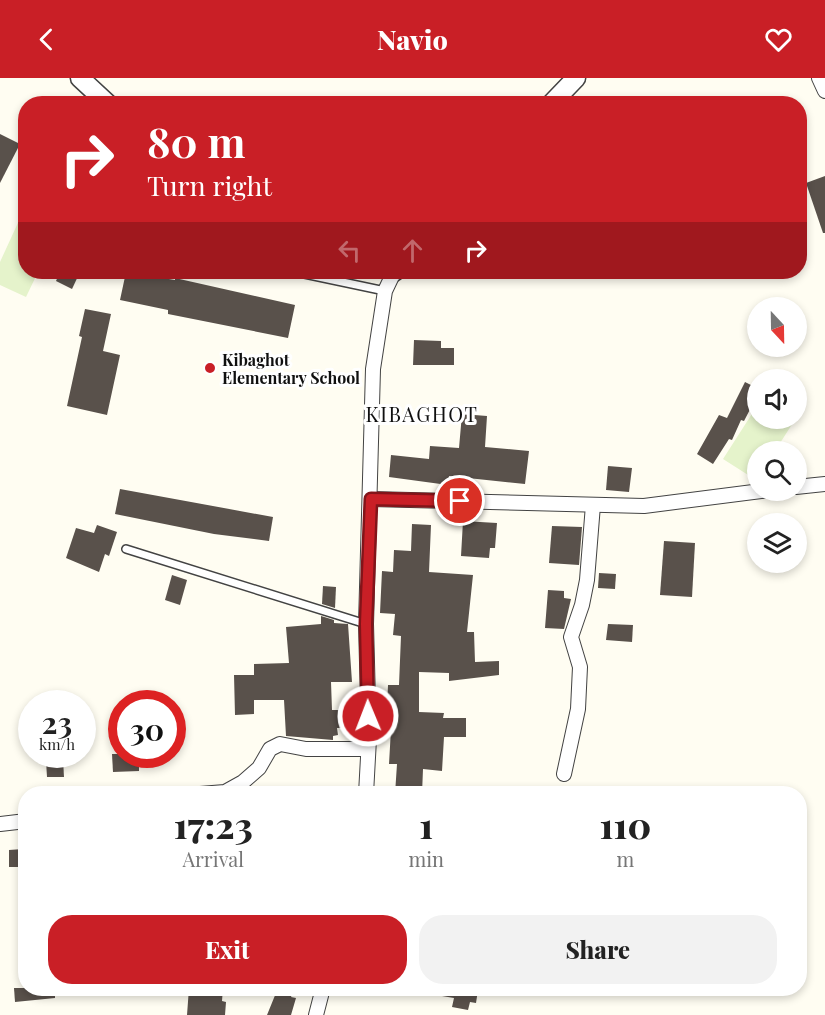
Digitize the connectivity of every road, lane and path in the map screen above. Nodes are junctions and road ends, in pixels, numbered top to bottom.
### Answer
1 (80, 78) edge
2 (576, 78) edge
3 (819, 78) edge
4 (825, 91) edge
5 (99, 96) edge
6 (558, 96) edge
7 (328, 279) edge
8 (391, 279) edge
9 (385, 291) junction
10 (825, 484) edge
11 (807, 486) edge
12 (747, 493) edge
13 (371, 499) junction
14 (593, 505) junction
15 (126, 549) dead end
16 (366, 624) junction
17 (368, 749) junction
18 (564, 774) dead end
19 (236, 786) edge
20 (366, 786) edge
21 (18, 822) edge
22 (0, 824) edge
23 (321, 996) edge
24 (316, 1015) edge

1 - 5 street
2 - 6 street
3 - 4 street
7 - 9 lane
8 - 9 street
9 - 13 street
10 - 11 street
12 - 14 street
13 - 14 street
13 - 16 street
14 - 18 street
15 - 16 lane
16 - 17 street
17 - 19 street
17 - 20 street
21 - 22 street
23 - 24 street

